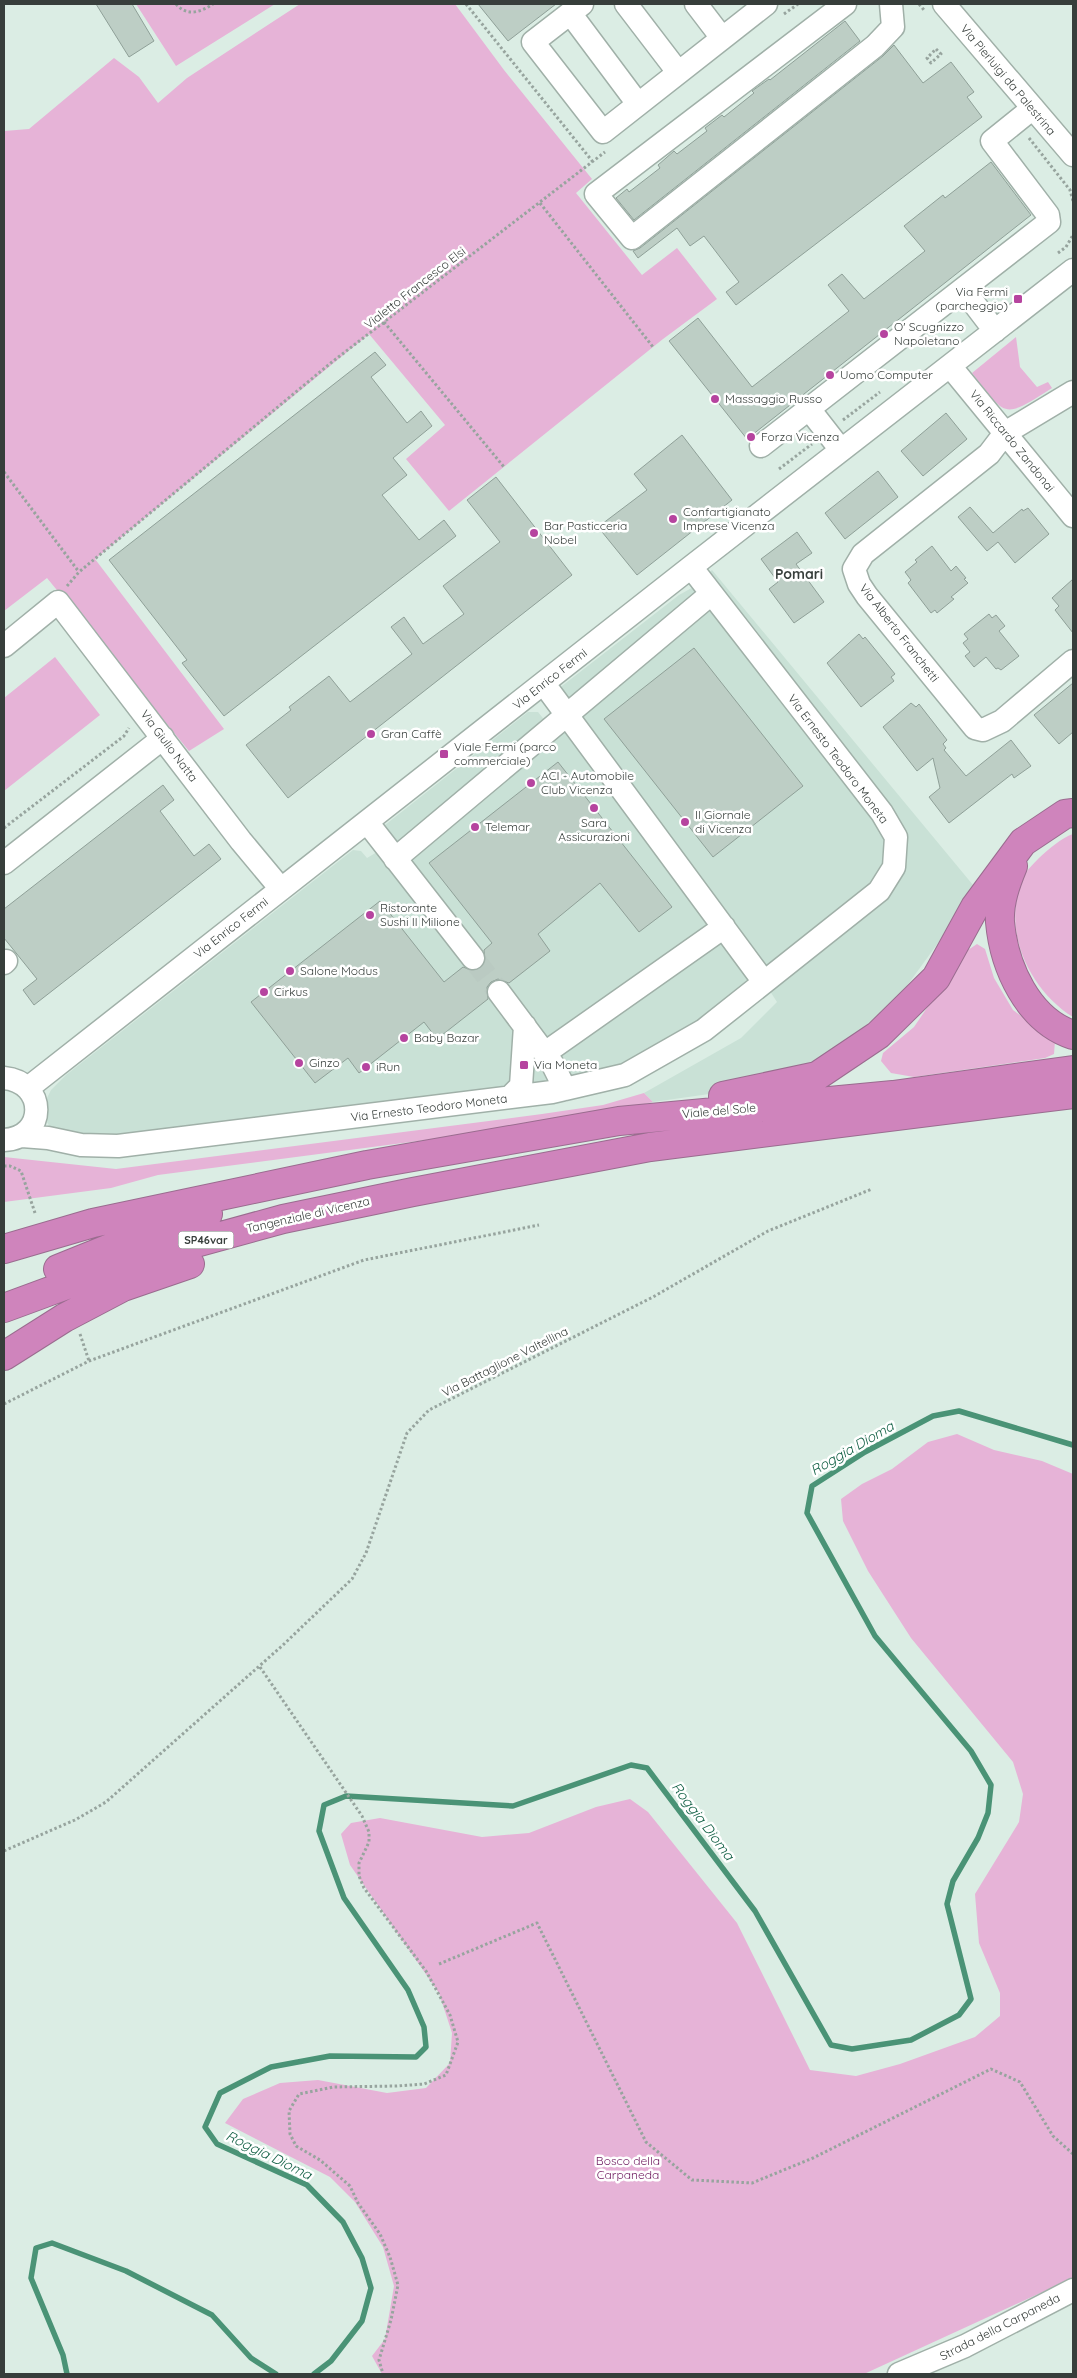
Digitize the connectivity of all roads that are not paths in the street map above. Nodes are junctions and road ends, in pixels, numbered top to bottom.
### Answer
1 (626, 4) edge
2 (696, 4) edge
3 (845, 4) edge
4 (891, 4) edge
5 (944, 4) edge
6 (576, 9) edge
7 (774, 10) edge
8 (722, 38) junction
9 (678, 72) junction
10 (638, 104) junction
11 (1033, 108) junction
12 (1073, 155) edge
13 (1073, 270) edge
14 (962, 290) junction
15 (994, 332) junction
16 (950, 366) junction
17 (1073, 392) edge
18 (809, 409) junction
19 (1005, 432) junction
20 (760, 446) dead end
21 (841, 450) junction
22 (1073, 516) edge
23 (691, 566) junction
24 (711, 594) junction
25 (4, 646) edge
26 (1073, 661) edge
27 (544, 684) junction
28 (567, 714) junction
29 (163, 738) junction
30 (1073, 813) edge
31 (367, 822) junction
32 (1023, 842) junction
33 (395, 859) junction
34 (4, 863) edge
35 (281, 889) junction
36 (724, 927) junction
37 (473, 958) tunnel mouth
38 (764, 982) junction
39 (499, 992) tunnel mouth
40 (525, 1026) junction
41 (1073, 1035) edge
42 (545, 1053) junction
43 (1073, 1070) edge
44 (4, 1078) edge
45 (28, 1088) junction
46 (565, 1089) junction
47 (1073, 1094) edge
48 (510, 1097) junction
49 (36, 1112) junction
50 (619, 1121) junction
51 (13, 1138) edge
52 (64, 1142) junction
53 (367, 1165) junction
54 (413, 1192) junction
55 (93, 1223) junction
56 (4, 1235) edge
57 (4, 1249) edge
58 (4, 1292) edge
59 (4, 1308) edge
60 (4, 1356) edge
61 (1073, 2290) edge
62 (899, 2374) edge

1 - 9 street
2 - 8 street
3 - 4 street
5 - 11 street, Via Pierluigi da Palestrina
6 - 10 street
6 - 10 street
7 - 8 street
8 - 9 street
9 - 10 street
11 - 12 street, Via Pierluigi da Palestrina
11 - 14 street
13 - 15 street, Via Enrico Fermi
14 - 15 street
14 - 18 street
15 - 16 street, Via Enrico Fermi
16 - 19 street, Via Riccardo Zandonai
16 - 21 street, Via Enrico Fermi
17 - 19 street, Via Alberto Franchetti
18 - 20 street
18 - 21 street
19 - 22 street, Via Riccardo Zandonai
19 - 26 street, Via Alberto Franchetti
21 - 23 street, Via Enrico Fermi
23 - 24 street, Via Ernesto Teodoro Moneta
23 - 27 street, Via Enrico Fermi
24 - 28 street
24 - 38 street, Via Ernesto Teodoro Moneta
25 - 29 street, Via Giulio Natta
27 - 28 street
27 - 31 street, Via Enrico Fermi
28 - 33 street
28 - 36 street
29 - 34 street
29 - 35 street, Via Giulio Natta
30 - 32 highway
31 - 33 street
31 - 35 street, Via Enrico Fermi
32 - 41 highway
32 - 50 highway
33 - 37 street
35 - 45 street, Via Enrico Fermi
36 - 38 street
36 - 42 street
38 - 46 street, Via Ernesto Teodoro Moneta
39 - 40 street
40 - 42 street
40 - 48 street
42 - 46 street
43 - 50 highway, Viale del Sole
44 - 45 street
45 - 49 street
46 - 48 street, Via Ernesto Teodoro Moneta
47 - 54 highway, Viale del Sole
48 - 52 street, Via Ernesto Teodoro Moneta
49 - 51 street, Via Ernesto Teodoro Moneta
49 - 52 street
50 - 53 highway, Viale del Sole
51 - 52 street, Via Ernesto Teodoro Moneta
53 - 55 highway
53 - 58 highway, SP46var
54 - 59 highway, Tangenziale di Vicenza / SP46var
54 - 60 highway
55 - 56 highway
55 - 57 highway
61 - 62 street, Strada della Carpaneda

